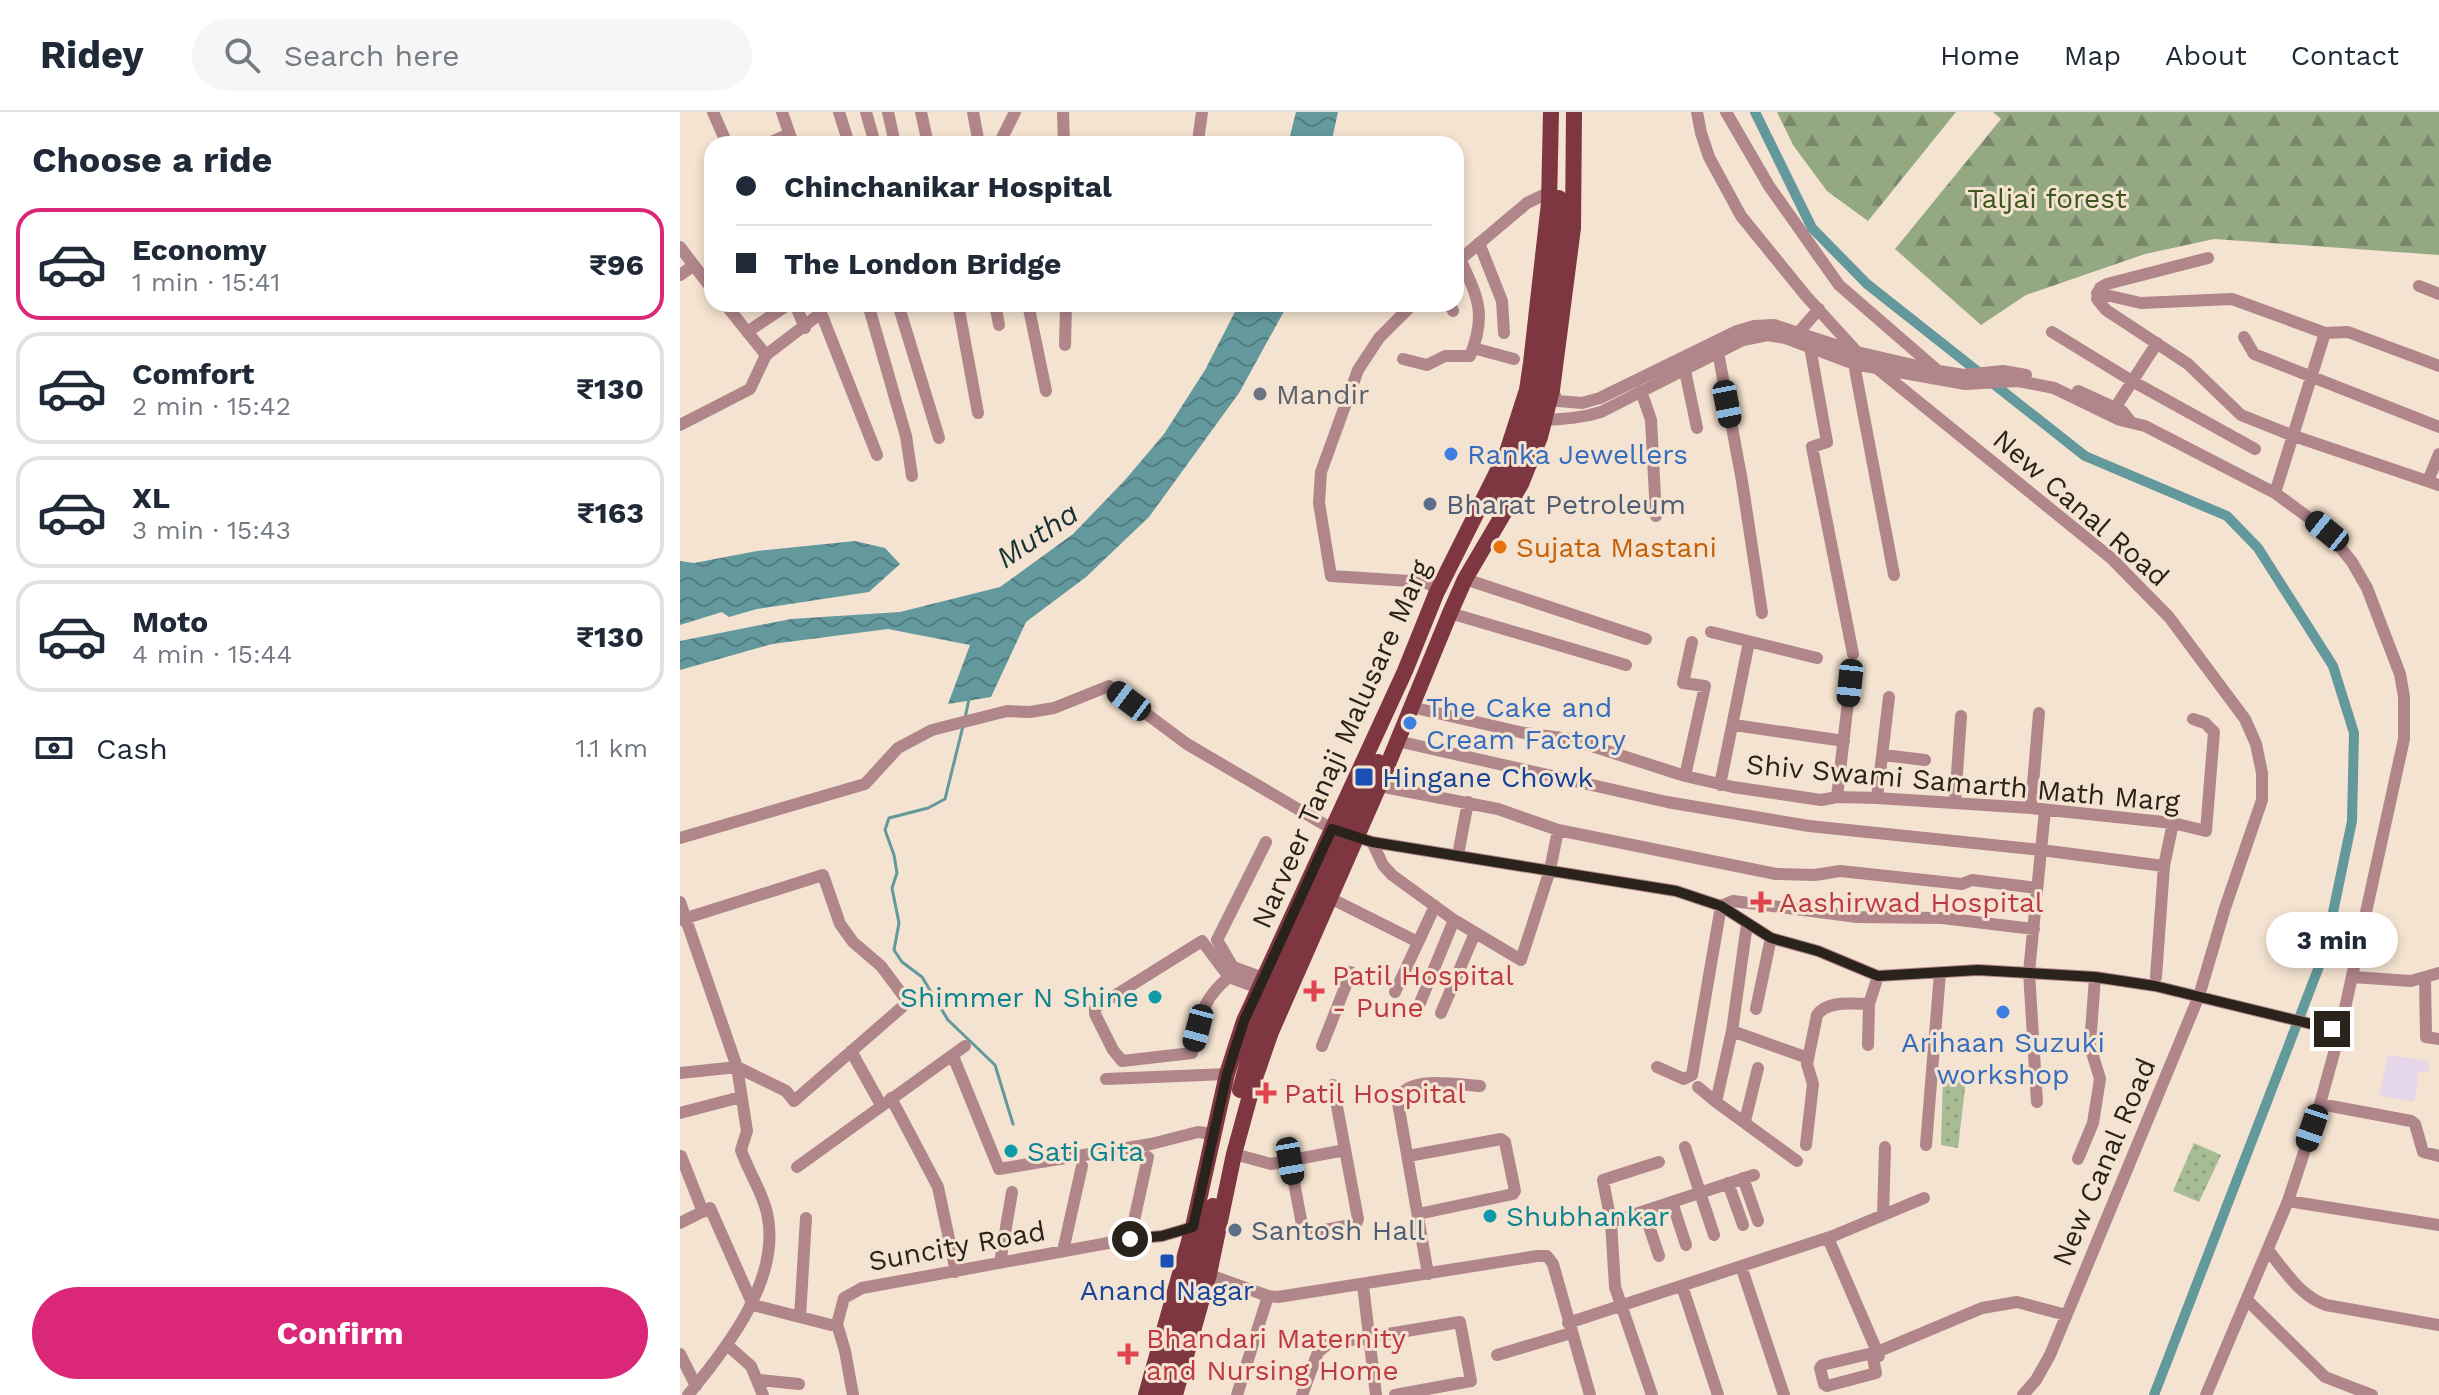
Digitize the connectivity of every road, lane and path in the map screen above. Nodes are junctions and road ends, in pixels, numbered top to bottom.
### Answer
1 (713, 112) edge
2 (782, 112) edge
3 (839, 112) edge
4 (866, 112) edge
5 (888, 112) edge
6 (921, 112) edge
7 (973, 112) edge
8 (1015, 112) edge
9 (1063, 112) edge
10 (1202, 112) edge
11 (1551, 112) edge
12 (1561, 112) edge
13 (1574, 112) edge
14 (1697, 112) edge
15 (1726, 112) edge
16 (724, 136) edge
17 (790, 136) edge
18 (846, 136) edge
19 (873, 136) edge
20 (893, 136) edge
21 (926, 136) edge
22 (978, 136) edge
23 (1003, 136) edge
24 (1064, 136) edge
25 (1199, 136) edge
26 (1550, 192) junction
27 (1479, 243) junction
28 (680, 247) edge
29 (1464, 255) edge
30 (2208, 258) dead end
31 (694, 265) junction
32 (1464, 271) edge
33 (680, 275) edge
34 (704, 278) edge
35 (2419, 286) dead end
36 (2097, 293) junction
37 (2439, 294) edge
38 (1819, 309) junction
39 (731, 312) edge
40 (779, 312) edge
41 (796, 312) edge
42 (870, 312) edge
43 (900, 312) edge
44 (959, 312) edge
45 (997, 312) edge
46 (1030, 312) edge
47 (1066, 312) edge
48 (1405, 312) edge
49 (999, 325) dead end
50 (805, 328) junction
51 (747, 332) junction
52 (1799, 332) junction
53 (2052, 332) dead end
54 (1504, 333) dead end
55 (2325, 333) junction
56 (2244, 337) dead end
57 (2157, 343) junction
58 (1065, 345) dead end
59 (1810, 347) junction
60 (1473, 348) junction
61 (1718, 352) junction
62 (766, 355) junction
63 (1856, 358) junction
64 (1403, 359) dead end
65 (1514, 359) dead end
66 (1684, 363) junction
67 (2439, 366) edge
68 (1880, 371) junction
69 (1939, 371) junction
70 (2310, 375) junction
71 (2003, 376) junction
72 (1964, 380) junction
73 (2132, 381) junction
74 (1527, 390) junction
75 (1552, 390) junction
76 (1046, 391) dead end
77 (1641, 391) junction
78 (2115, 408) junction
79 (978, 413) dead end
80 (2241, 415) junction
81 (1544, 420) junction
82 (2130, 421) junction
83 (680, 425) edge
84 (2439, 427) edge
85 (1697, 428) dead end
86 (2219, 430) junction
87 (2291, 435) junction
88 (939, 438) dead end
89 (2255, 449) dead end
90 (2439, 454) edge
91 (877, 455) dead end
92 (1502, 465) junction
93 (912, 476) dead end
94 (2433, 483) edge
95 (2275, 493) junction
96 (1656, 516) dead end
97 (1894, 575) dead end
98 (1465, 579) junction
99 (1438, 589) junction
100 (1450, 613) junction
101 (1762, 613) dead end
102 (1711, 632) dead end
103 (1646, 639) dead end
104 (1692, 642) dead end
105 (1749, 642) junction
106 (1817, 658) dead end
107 (1626, 665) dead end
108 (1889, 697) dead end
109 (1411, 707) junction
110 (2039, 713) dead end
111 (1961, 716) dead end
112 (2193, 719) dead end
113 (1734, 725) junction
114 (1397, 741) junction
115 (1844, 741) junction
116 (1883, 755) junction
117 (1925, 760) dead end
118 (1685, 776) junction
119 (1720, 785) junction
120 (1379, 786) junction
121 (1837, 797) junction
122 (1877, 798) junction
123 (1468, 802) junction
124 (1955, 803) junction
125 (2031, 808) junction
126 (2045, 810) junction
127 (2173, 823) junction
128 (1332, 829) junction
129 (1558, 830) junction
130 (680, 838) edge
131 (1364, 840) junction
132 (1266, 842) dead end
133 (2041, 850) junction
134 (1458, 855) junction
135 (2164, 866) junction
136 (1550, 870) junction
137 (2037, 888) junction
138 (1330, 898) junction
139 (680, 902) edge
140 (1435, 906) junction
141 (1721, 906) junction
142 (682, 920) edge
143 (1454, 920) junction
144 (1747, 924) junction
145 (2034, 929) junction
146 (1475, 933) junction
147 (1771, 938) junction
148 (1418, 942) junction
149 (1351, 972) dead end
150 (2029, 972) junction
151 (1940, 973) junction
152 (2439, 973) edge
153 (1878, 976) junction
154 (1229, 977) junction
155 (2095, 977) junction
156 (2156, 977) dead end
157 (2352, 977) junction
158 (2425, 977) junction
159 (1261, 983) junction
160 (1395, 992) dead end
161 (2199, 996) junction
162 (1420, 1003) dead end
163 (1869, 1004) junction
164 (1756, 1009) dead end
165 (1441, 1013) dead end
166 (2336, 1030) junction
167 (1732, 1031) junction
168 (2439, 1039) edge
169 (1868, 1045) dead end
170 (965, 1046) dead end
171 (1322, 1046) dead end
172 (851, 1051) junction
173 (953, 1056) junction
174 (1808, 1058) junction
175 (737, 1067) junction
176 (1657, 1067) dead end
177 (1758, 1068) dead end
178 (681, 1071) edge
179 (1227, 1074) junction
180 (1106, 1079) dead end
181 (1333, 1085) dead end
182 (1480, 1086) dead end
183 (1698, 1087) dead end
184 (741, 1097) junction
185 (886, 1102) junction
186 (1716, 1102) junction
187 (2037, 1102) dead end
188 (2320, 1104) junction
189 (680, 1113) edge
190 (1745, 1121) junction
191 (1213, 1134) junction
192 (1806, 1145) dead end
193 (1926, 1145) dead end
194 (1685, 1147) dead end
195 (1885, 1147) dead end
196 (1345, 1150) junction
197 (1234, 1154) junction
198 (681, 1156) edge
199 (1408, 1156) junction
200 (2439, 1156) edge
201 (1148, 1157) dead end
202 (2078, 1159) dead end
203 (1290, 1161) junction
204 (1797, 1161) dead end
205 (1659, 1162) dead end
206 (1082, 1166) dead end
207 (797, 1167) dead end
208 (1728, 1183) junction
209 (1012, 1192) dead end
210 (1701, 1192) junction
211 (1924, 1198) dead end
212 (2288, 1201) junction
213 (1672, 1202) junction
214 (1644, 1211) junction
215 (703, 1212) junction
216 (1418, 1214) junction
217 (1883, 1215) junction
218 (806, 1218) dead end
219 (1758, 1221) dead end
220 (1611, 1222) junction
221 (680, 1223) edge
222 (1743, 1225) dead end
223 (2439, 1225) edge
224 (1193, 1227) junction
225 (1218, 1233) junction
226 (1714, 1235) dead end
227 (1828, 1238) junction
228 (1130, 1239) junction
229 (1686, 1245) dead end
230 (2268, 1250) junction
231 (1063, 1251) junction
232 (1659, 1256) dead end
233 (1000, 1263) junction
234 (1741, 1266) junction
235 (1181, 1268) junction
236 (956, 1272) junction
237 (1209, 1274) junction
238 (1428, 1274) junction
239 (1363, 1285) junction
240 (1682, 1286) junction
241 (1268, 1296) junction
242 (2248, 1301) junction
243 (753, 1305) junction
244 (1622, 1306) junction
245 (2066, 1315) junction
246 (800, 1317) junction
247 (837, 1324) junction
248 (2439, 1325) edge
249 (1569, 1328) junction
250 (1368, 1338) junction
251 (727, 1345) junction
252 (1875, 1352) junction
253 (680, 1354) edge
254 (1497, 1355) dead end
255 (1884, 1372) dead end
256 (759, 1380) junction
257 (799, 1384) dead end
258 (692, 1390) edge
259 (763, 1395) edge
260 (853, 1395) edge
261 (1146, 1395) edge
262 (1155, 1395) edge
263 (1161, 1395) edge
264 (1175, 1395) edge
265 (1237, 1395) edge
266 (1302, 1395) edge
267 (1376, 1395) edge
268 (1395, 1395) edge
269 (1590, 1395) edge
270 (1652, 1395) edge
271 (1718, 1395) edge
272 (1784, 1395) edge
273 (2023, 1395) edge
274 (2206, 1395) edge
275 (2372, 1395) edge

1 - 16 street
2 - 17 street
3 - 18 street
4 - 19 street
5 - 20 street
6 - 21 street
7 - 22 street
8 - 23 street
9 - 24 street
10 - 25 street
11 - 26 main road, Narveer Tanaji Malusare Marg
12 - 263 main road
13 - 75 main road, Narveer Tanaji Malusare Marg
14 - 38 street
15 - 69 street
26 - 27 street
26 - 74 main road, Narveer Tanaji Malusare Marg
27 - 29 street
27 - 54 street
28 - 31 street
30 - 36 street
31 - 33 street
31 - 34 street
32 - 60 street
35 - 37 street
36 - 55 street
36 - 57 street
38 - 52 street
38 - 63 street
39 - 51 street
40 - 51 street
41 - 50 street
42 - 93 street
43 - 88 street
44 - 79 street
45 - 49 street
46 - 76 street
47 - 58 street
48 - 99 street
50 - 62 street
50 - 91 street
51 - 62 street
52 - 63 street
52 - 66 street
53 - 73 street
55 - 67 street
55 - 70 street
56 - 70 street
57 - 73 street
57 - 80 street
59 - 61 street
59 - 63 street
59 - 115 street
60 - 64 street
60 - 65 street
61 - 66 street
61 - 101 street
62 - 83 street
63 - 68 street
63 - 69 street
63 - 97 street
66 - 75 street
66 - 77 street
66 - 85 street
68 - 72 street
68 - 161 street, New Canal Road
69 - 72 street
70 - 84 street
70 - 87 street
71 - 72 street
71 - 78 street
71 - 82 street
73 - 78 street
73 - 86 street
74 - 81 street
74 - 92 main road, Narveer Tanaji Malusare Marg
75 - 81 main road, Narveer Tanaji Malusare Marg
77 - 81 street
77 - 96 street
78 - 82 street
80 - 86 street
80 - 87 street
81 - 98 main road, Narveer Tanaji Malusare Marg
82 - 95 street
86 - 89 street
87 - 94 street
87 - 95 street
90 - 94 street
92 - 99 main road, Narveer Tanaji Malusare Marg
92 - 262 main road
95 - 157 street
98 - 100 main road, Narveer Tanaji Malusare Marg
98 - 103 street
99 - 128 main road, Narveer Tanaji Malusare Marg
100 - 107 street
100 - 109 main road, Narveer Tanaji Malusare Marg
102 - 105 street
104 - 118 street
105 - 106 street
105 - 113 street
108 - 116 street
109 - 114 main road, Narveer Tanaji Malusare Marg
109 - 118 street, Shiv Swami Samarth Math Marg
110 - 125 street
111 - 124 street
112 - 127 street, Shiv Swami Samarth Math Marg
113 - 115 street
113 - 119 street
114 - 120 main road, Narveer Tanaji Malusare Marg
114 - 133 street
115 - 121 street
116 - 117 street
116 - 122 street
118 - 119 street, Shiv Swami Samarth Math Marg
119 - 121 street, Shiv Swami Samarth Math Marg
120 - 123 street
120 - 131 main road, Narveer Tanaji Malusare Marg
121 - 122 street, Shiv Swami Samarth Math Marg
122 - 124 street, Shiv Swami Samarth Math Marg
123 - 129 street
123 - 134 street
124 - 125 street, Shiv Swami Samarth Math Marg
125 - 126 street, Shiv Swami Samarth Math Marg
126 - 127 street, Shiv Swami Samarth Math Marg
126 - 133 street
127 - 135 street
128 - 130 street
128 - 131 street
128 - 159 main road, Narveer Tanaji Malusare Marg
129 - 136 street
129 - 137 street
131 - 134 street
131 - 138 main road, Narveer Tanaji Malusare Marg
131 - 140 street
132 - 159 street
133 - 135 street
133 - 137 street
134 - 136 street
135 - 156 street
136 - 141 street
136 - 146 street
137 - 145 street
138 - 148 street
138 - 197 main road, Narveer Tanaji Malusare Marg
139 - 142 street
140 - 143 street
140 - 148 street
141 - 144 street
141 - 145 street
141 - 176 street
142 - 172 street
142 - 175 street
143 - 146 street
143 - 162 street
144 - 147 street
144 - 167 street
145 - 150 street
146 - 165 street
147 - 153 street
147 - 164 street
148 - 160 street
149 - 171 street
150 - 151 street
150 - 155 street
150 - 187 street
151 - 153 street
151 - 193 street
152 - 158 street
153 - 163 street
154 - 154 street
154 - 159 street
155 - 161 street
155 - 202 street
157 - 158 street
157 - 166 street
158 - 168 street
159 - 179 main road, Narveer Tanaji Malusare Marg
161 - 166 street
161 - 245 street, New Canal Road
163 - 169 street
163 - 174 street
166 - 188 street
167 - 174 street
167 - 186 street
170 - 173 street
172 - 175 street
172 - 185 street
173 - 185 street
173 - 191 street
174 - 192 street
175 - 178 street
175 - 184 street
177 - 190 street
179 - 180 street
179 - 191 main road, Narveer Tanaji Malusare Marg
181 - 196 street
182 - 199 street
183 - 186 street
184 - 189 street
184 - 243 street
185 - 207 street
185 - 236 street
186 - 190 street
188 - 200 street
188 - 212 street
190 - 204 street
191 - 224 main road, Narveer Tanaji Malusare Marg
194 - 210 street
195 - 217 street
196 - 203 street
196 - 203 street
197 - 203 street
197 - 225 main road, Narveer Tanaji Malusare Marg
198 - 215 street
199 - 216 street
199 - 216 street
201 - 228 street
205 - 220 street
206 - 231 street
208 - 210 street
208 - 219 street
208 - 222 street
209 - 233 street
210 - 213 street
210 - 226 street
211 - 217 street
212 - 223 street
212 - 230 street
213 - 214 street
213 - 229 street
214 - 220 street
214 - 232 street
215 - 221 street
215 - 243 street
216 - 238 street
217 - 227 street
218 - 246 street
220 - 244 street
224 - 225 street
224 - 228 street, Suncity Road
224 - 235 main road, Narveer Tanaji Malusare Marg
225 - 237 main road, Narveer Tanaji Malusare Marg
227 - 234 street
227 - 252 street
228 - 231 street, Suncity Road
230 - 242 street
230 - 248 street
231 - 233 street, Suncity Road
233 - 236 street, Suncity Road
234 - 240 street
234 - 272 street
235 - 237 street
235 - 261 main road, Narveer Tanaji Malusare Marg
236 - 247 street, Suncity Road
237 - 241 street
237 - 264 main road, Narveer Tanaji Malusare Marg
238 - 239 street
238 - 249 street
239 - 241 street
239 - 250 street
240 - 244 street
240 - 271 street
241 - 265 street
242 - 274 street
242 - 275 street
243 - 246 street
243 - 251 street
244 - 249 street
244 - 270 street
245 - 252 street
245 - 273 street, New Canal Road
246 - 247 street
247 - 260 street
249 - 254 street
249 - 269 street
250 - 266 street
250 - 267 street
250 - 268 street
251 - 256 street
251 - 258 street
252 - 255 street
253 - 258 street
256 - 257 street
256 - 259 street

